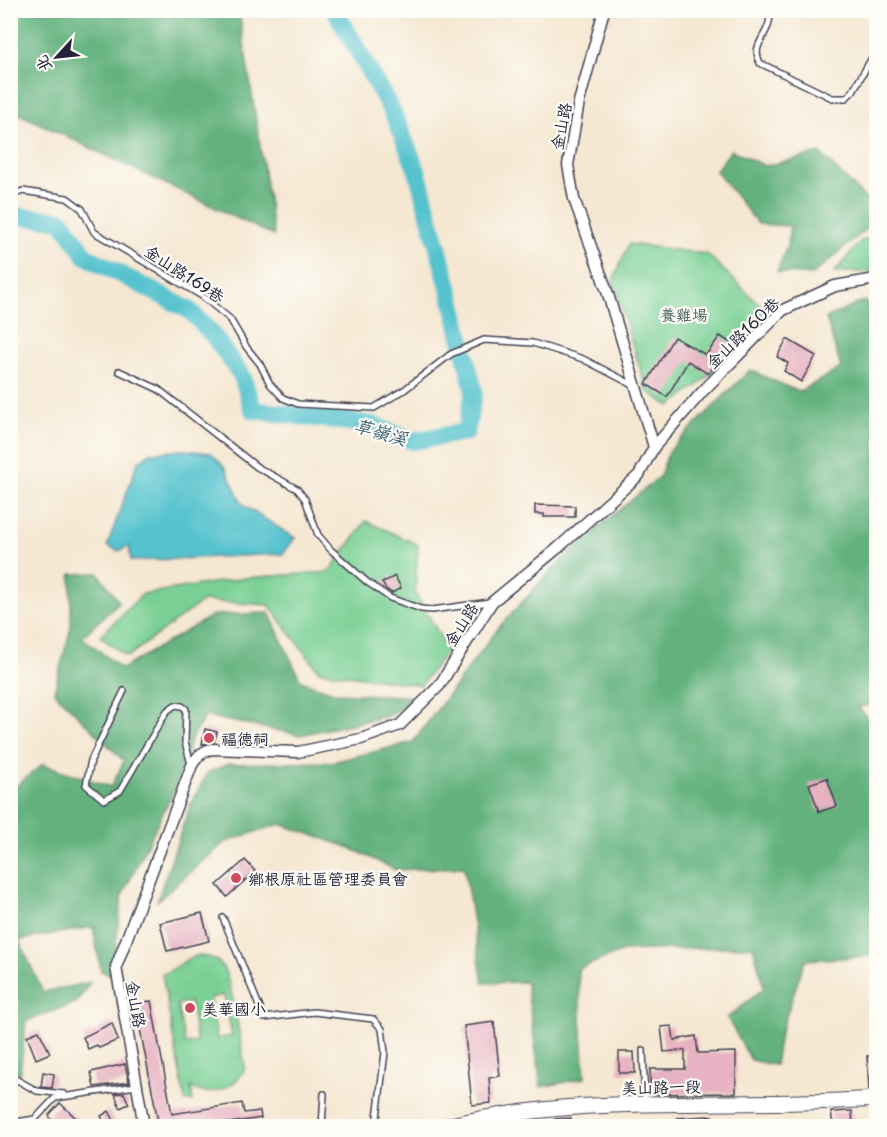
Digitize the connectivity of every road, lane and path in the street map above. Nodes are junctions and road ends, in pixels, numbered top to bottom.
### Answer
1 (604, 10) edge
2 (770, 10) edge
3 (873, 56) dead end
4 (10, 196) edge
5 (876, 279) edge
6 (119, 371) dead end
7 (637, 387) junction
8 (654, 447) junction
9 (492, 602) junction
10 (123, 691) dead end
11 (192, 765) junction
12 (223, 918) dead end
13 (644, 1050) dead end
14 (10, 1076) edge
15 (136, 1086) junction
16 (324, 1094) dead end
17 (72, 1095) junction
18 (876, 1099) edge
19 (645, 1105) junction
20 (35, 1119) junction
21 (10, 1123) edge
22 (36, 1126) edge
23 (144, 1126) edge
24 (321, 1126) edge
25 (376, 1126) edge
26 (447, 1126) edge

1 - 7 street, 金山路
2 - 3 lane
4 - 7 lane, 金山路169巷
5 - 8 street, 金山路160巷
6 - 9 lane
7 - 8 street, 金山路
8 - 9 street, 金山路
9 - 11 street, 金山路
10 - 11 lane
11 - 15 street, 金山路
12 - 25 lane
13 - 19 lane
14 - 17 lane
15 - 17 lane
15 - 23 street, 金山路
16 - 24 lane
17 - 20 lane
18 - 19 street, 美山路一段
19 - 26 street, 美山路一段
20 - 21 lane
20 - 22 lane

